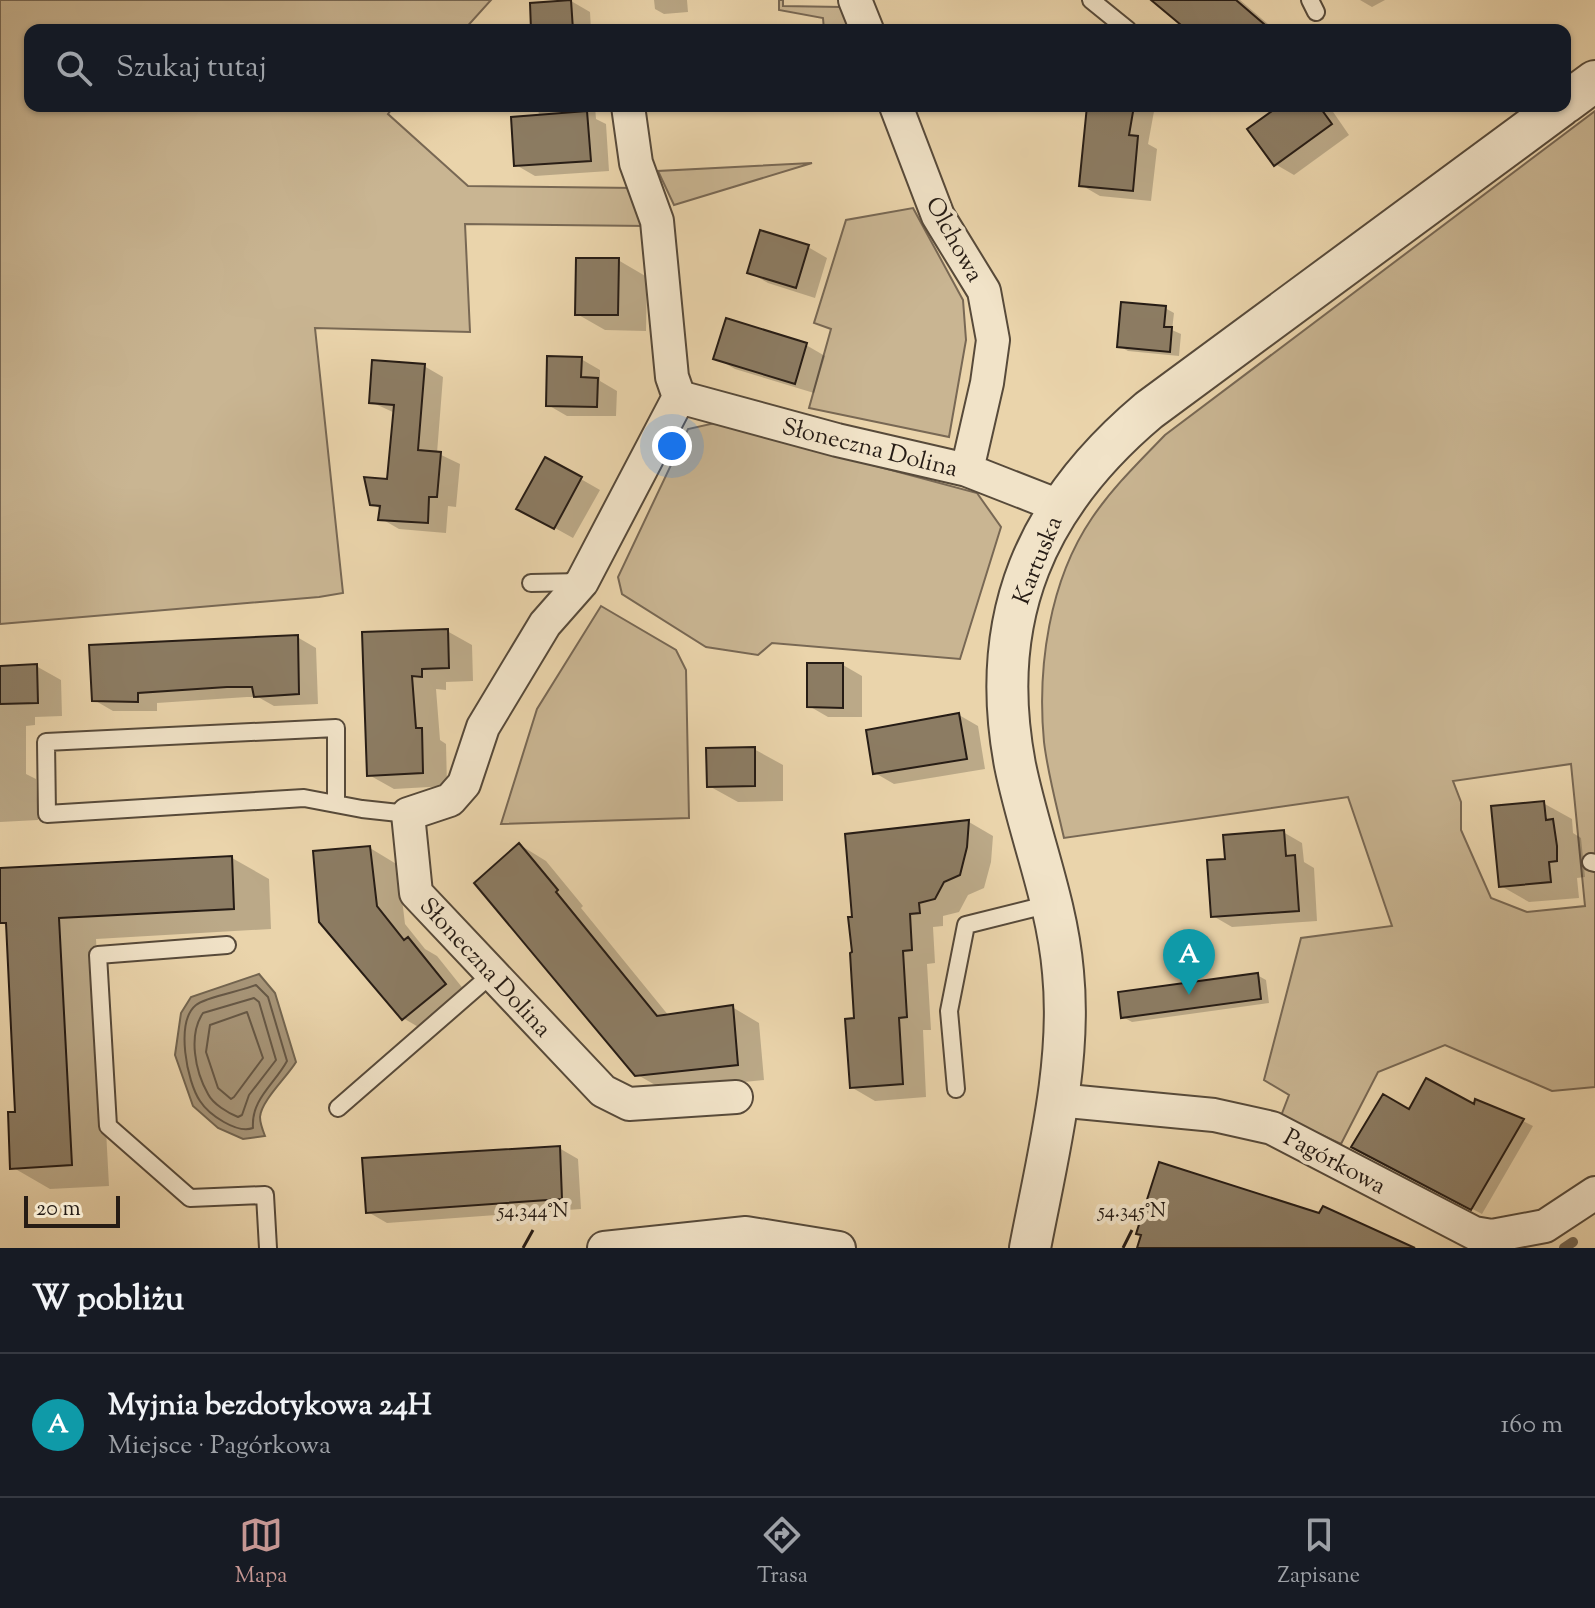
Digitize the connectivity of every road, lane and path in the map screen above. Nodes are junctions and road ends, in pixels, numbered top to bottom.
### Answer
1 (855, 0) edge
2 (1091, 0) edge
3 (865, 24) edge
4 (1121, 24) edge
5 (1595, 81) edge
6 (1571, 99) edge
7 (629, 112) edge
8 (898, 112) edge
9 (1553, 112) edge
10 (679, 397) junction
11 (967, 470) junction
12 (1059, 506) junction
13 (582, 582) junction
14 (531, 583) dead end
15 (336, 804) junction
16 (408, 814) junction
17 (1050, 904) junction
18 (227, 945) dead end
19 (492, 974) junction
20 (956, 1089) dead end
21 (736, 1097) dead end
22 (1057, 1100) junction
23 (338, 1108) dead end
24 (1595, 1193) edge
25 (268, 1248) edge
26 (604, 1248) edge
27 (839, 1248) edge
28 (1030, 1248) edge

1 - 3 street
2 - 4 lane
5 - 6 street, Kartuska
7 - 10 street
8 - 11 street, Olchowa
9 - 12 street, Kartuska
10 - 11 street, Słoneczna Dolina
10 - 13 street
11 - 12 street, Słoneczna Dolina
12 - 17 street, Kartuska
13 - 14 lane
13 - 16 street
15 - 15 lane
15 - 16 lane
16 - 19 street, Słoneczna Dolina
17 - 20 lane
17 - 22 street, Kartuska
18 - 25 lane
19 - 21 street, Słoneczna Dolina
19 - 23 lane
22 - 24 street, Pagórkowa
22 - 28 street, Kartuska
26 - 27 street

